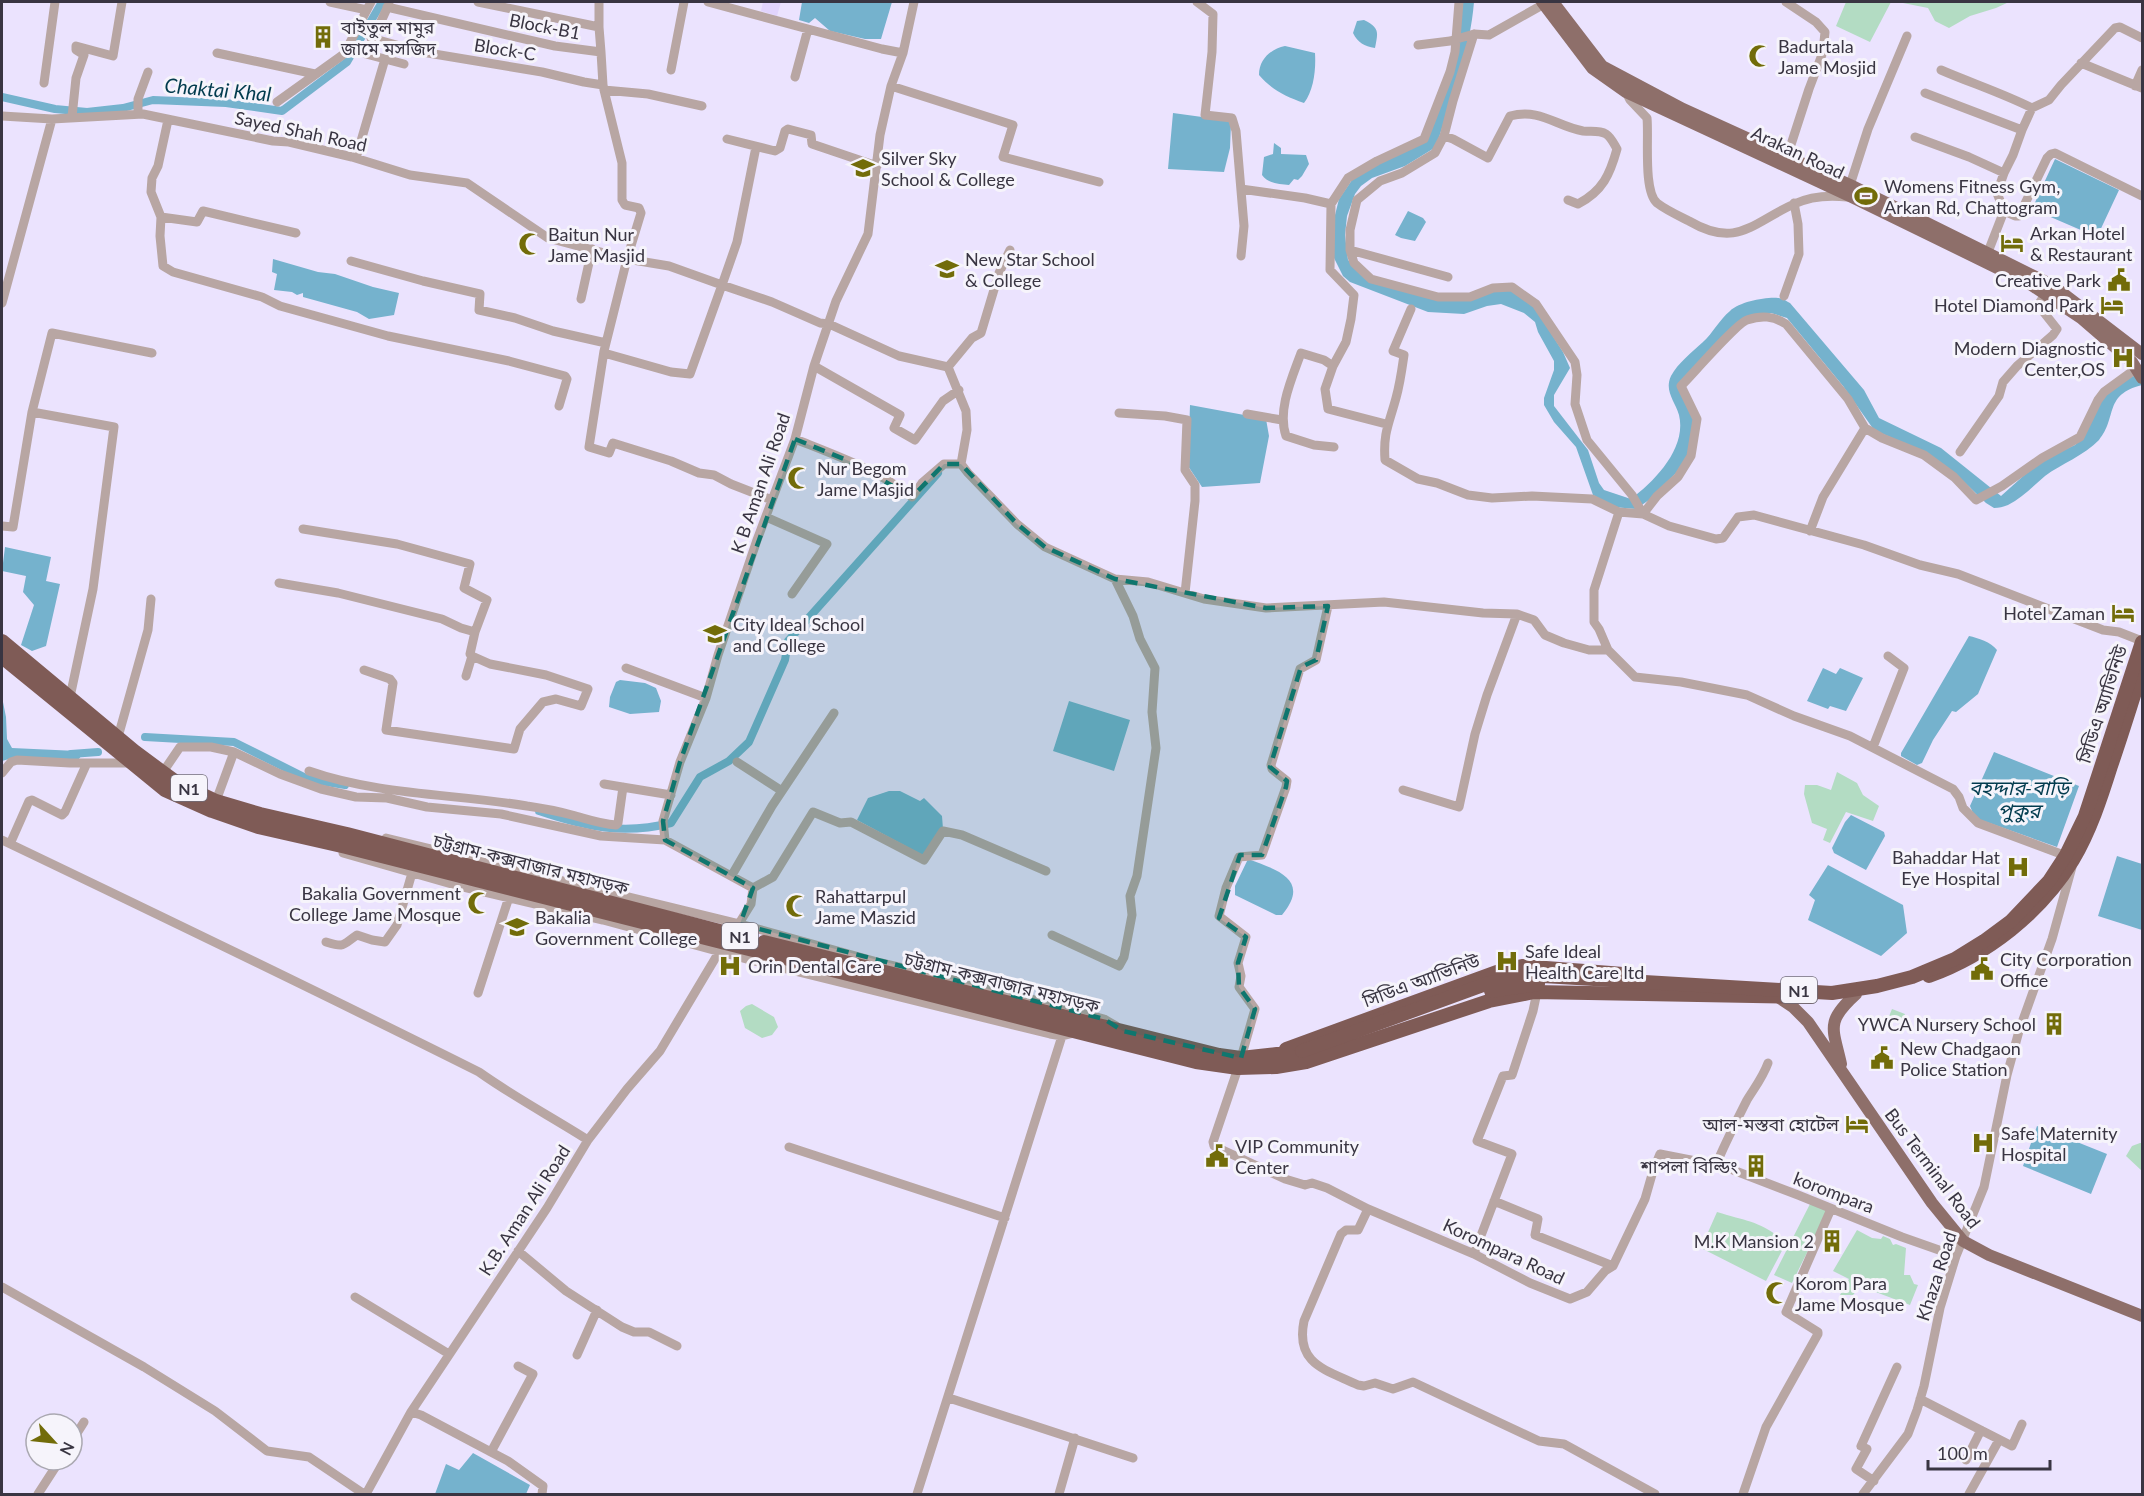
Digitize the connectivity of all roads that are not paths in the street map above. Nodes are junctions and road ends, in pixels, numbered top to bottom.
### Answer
1 (55, 2) edge
2 (122, 2) edge
3 (330, 2) edge
4 (478, 2) edge
5 (599, 2) edge
6 (684, 2) edge
7 (708, 2) edge
8 (914, 2) edge
9 (1197, 2) edge
10 (1459, 2) edge
11 (1546, 2) edge
12 (1786, 2) edge
13 (389, 4) edge
14 (369, 6) edge
15 (599, 27) junction
16 (808, 29) junction
17 (1474, 34) junction
18 (1907, 36) dead end
19 (371, 38) junction
20 (2142, 38) edge
21 (1456, 39) junction
22 (1418, 45) dead end
23 (602, 52) junction
24 (217, 53) dead end
25 (903, 53) junction
26 (385, 59) junction
27 (2081, 63) junction
28 (404, 64) dead end
29 (671, 70) dead end
30 (1941, 70) dead end
31 (2142, 70) edge
32 (148, 72) dead end
33 (315, 74) junction
34 (795, 77) dead end
35 (44, 83) dead end
36 (891, 86) junction
37 (604, 87) junction
38 (2139, 87) edge
39 (1626, 92) junction
40 (1925, 93) dead end
41 (277, 102) dead end
42 (702, 106) dead end
43 (2032, 108) junction
44 (140, 114) junction
45 (2, 116) edge
46 (71, 117) junction
47 (52, 119) junction
48 (168, 120) junction
49 (2022, 130) junction
50 (1444, 136) junction
51 (1915, 137) dead end
52 (727, 139) dead end
53 (756, 147) junction
54 (1787, 157) junction
55 (356, 158) junction
56 (877, 166) junction
57 (2004, 173) junction
58 (1099, 182) dead end
59 (1850, 185) junction
60 (1241, 189) junction
61 (2142, 196) edge
62 (1854, 198) junction
63 (1568, 200) dead end
64 (1794, 203) junction
65 (1331, 204) junction
66 (2004, 210) junction
67 (161, 217) junction
68 (296, 233) dead end
69 (592, 249) junction
70 (1010, 250) dead end
71 (1350, 250) junction
72 (1988, 252) junction
73 (1241, 256) dead end
74 (627, 259) junction
75 (351, 261) dead end
76 (1448, 277) dead end
77 (722, 285) junction
78 (2046, 293) junction
79 (1784, 296) dead end
80 (581, 299) dead end
81 (2, 303) edge
82 (1411, 309) dead end
83 (829, 324) junction
84 (605, 348) junction
85 (152, 353) dead end
86 (2142, 354) edge
87 (814, 366) junction
88 (1333, 366) junction
89 (948, 367) junction
90 (2140, 373) edge
91 (958, 390) junction
92 (559, 406) dead end
93 (32, 412) junction
94 (1119, 413) dead end
95 (1247, 414) dead end
96 (1282, 420) junction
97 (1386, 424) junction
98 (1865, 428) junction
99 (795, 439) junction
100 (1334, 447) dead end
101 (1960, 452) dead end
102 (961, 464) junction
103 (772, 500) junction
104 (1619, 512) junction
105 (1642, 512) junction
106 (766, 517) junction
107 (2, 526) edge
108 (303, 529) dead end
109 (1810, 531) junction
110 (1115, 579) junction
111 (279, 583) dead end
112 (1185, 593) junction
113 (792, 594) dead end
114 (151, 599) dead end
115 (1328, 606) junction
116 (1517, 614) junction
117 (475, 632) junction
118 (2, 641) edge
119 (2142, 641) edge
120 (1608, 650) junction
121 (472, 656) junction
122 (1888, 656) dead end
123 (2, 657) edge
124 (2142, 665) edge
125 (626, 668) dead end
126 (364, 670) dead end
127 (2142, 670) edge
128 (466, 676) dead end
129 (70, 697) junction
130 (706, 698) junction
131 (834, 713) dead end
132 (118, 737) junction
133 (1870, 746) junction
134 (234, 752) junction
135 (737, 762) dead end
136 (87, 763) junction
137 (131, 763) junction
138 (309, 771) dead end
139 (163, 772) junction
140 (2, 773) edge
141 (604, 784) dead end
142 (623, 787) junction
143 (1402, 790) dead end
144 (782, 791) junction
145 (671, 795) junction
146 (216, 801) junction
147 (286, 828) junction
148 (664, 836) junction
149 (367, 840) junction
150 (6, 842) edge
151 (2069, 857) junction
152 (1046, 871) dead end
153 (412, 873) junction
154 (732, 875) junction
155 (753, 888) junction
156 (509, 897) junction
157 (738, 927) junction
158 (1052, 935) dead end
159 (326, 942) dead end
160 (720, 949) junction
161 (1537, 992) junction
162 (478, 993) dead end
163 (1856, 994) junction
164 (1778, 997) junction
165 (1079, 1032) junction
166 (1062, 1036) junction
167 (1121, 1037) junction
168 (1303, 1055) junction
169 (1275, 1061) junction
170 (1239, 1063) junction
171 (1768, 1063) dead end
172 (1844, 1077) junction
173 (588, 1140) junction
174 (789, 1148) dead end
175 (1700, 1162) dead end
176 (1716, 1165) junction
177 (1494, 1201) junction
178 (1368, 1209) junction
179 (1831, 1209) junction
180 (1005, 1218) junction
181 (1963, 1241) junction
182 (518, 1251) junction
183 (1474, 1254) junction
184 (1956, 1256) junction
185 (1612, 1266) junction
186 (2, 1287) edge
187 (355, 1297) dead end
188 (597, 1310) junction
189 (2142, 1316) edge
190 (677, 1346) dead end
191 (449, 1354) junction
192 (577, 1355) dead end
193 (518, 1366) dead end
194 (1897, 1367) dead end
195 (949, 1398) junction
196 (1920, 1399) junction
197 (411, 1412) junction
198 (2022, 1424) dead end
199 (1981, 1430) junction
200 (1075, 1438) junction
201 (1999, 1440) junction
202 (491, 1452) junction
203 (1133, 1458) dead end
204 (1966, 1460) dead end
205 (52, 1472) edge
206 (1874, 1481) junction
207 (38, 1494) edge
208 (365, 1494) edge
209 (542, 1494) edge
210 (917, 1494) edge
211 (1059, 1494) edge
212 (1655, 1494) edge
213 (1743, 1494) edge
214 (1863, 1494) edge
215 (1969, 1494) edge

1 - 35 street
2 - 46 street
3 - 14 street
4 - 15 street
5 - 15 street, Block-B1
6 - 29 street
7 - 16 street
8 - 25 street, K B Aman Ali Road
9 - 60 street
10 - 21 street
11 - 17 street
11 - 39 main road, Arakan Road
11 - 54 main road, Arakan Road
12 - 54 street
13 - 19 street
13 - 23 street, Block-B1
14 - 33 street
15 - 23 street, Block-B1
16 - 25 street
16 - 34 street
17 - 21 street
17 - 50 street
18 - 59 street
19 - 26 street
19 - 37 street, Block-C
20 - 27 street
21 - 22 street
21 - 65 street
23 - 37 street
24 - 33 street
25 - 36 street, K B Aman Ali Road
26 - 28 street
26 - 55 street
27 - 38 street
27 - 43 street
30 - 43 street
31 - 38 street
32 - 44 street
33 - 41 street
36 - 56 street, K B Aman Ali Road
36 - 58 street
37 - 42 street, Block-C
37 - 74 street
39 - 62 main road, Arakan Road
39 - 64 street
40 - 49 street
43 - 49 street
44 - 46 street, Sayed Shah Road
44 - 48 street, Sayed Shah Road
45 - 47 street, Sayed Shah Road
46 - 47 street, Sayed Shah Road
47 - 81 street
48 - 55 street, Sayed Shah Road
48 - 67 street
49 - 57 street
50 - 63 street
50 - 71 street
51 - 57 street
52 - 53 street
53 - 56 street
53 - 77 street
54 - 59 main road, Arakan Road
55 - 69 street, Sayed Shah Road
56 - 83 street, K B Aman Ali Road
57 - 66 street
59 - 72 main road, Arakan Road
60 - 65 street
60 - 73 street
61 - 66 street
62 - 64 street
62 - 78 main road, Arakan Road
64 - 79 street
65 - 88 street
66 - 72 street
67 - 68 street
67 - 92 street
69 - 74 street, Sayed Shah Road
69 - 80 street
70 - 89 street
71 - 76 street
71 - 105 street
72 - 86 main road, Arakan Road
74 - 77 street, Sayed Shah Road
74 - 84 street
75 - 84 street
77 - 83 street, Sayed Shah Road
77 - 84 street
78 - 90 main road, Arakan Road
78 - 101 street
82 - 97 street
83 - 87 street, K B Aman Ali Road
83 - 89 street, Sayed Shah Road
84 - 103 street
85 - 93 street
87 - 91 street
87 - 99 street, K B Aman Ali Road
88 - 96 street
88 - 97 street
89 - 91 street
90 - 98 street
91 - 102 street
93 - 107 street
93 - 129 street
94 - 112 street
95 - 96 street
96 - 100 street
97 - 104 street
98 - 105 street
98 - 109 street
99 - 102 street
99 - 103 street, K B Aman Ali Road
102 - 110 street
103 - 106 street, K B Aman Ali Road
104 - 105 street
104 - 120 street
105 - 109 street
106 - 113 street
106 - 130 street, K B Aman Ali Road
108 - 117 street
109 - 119 street
110 - 112 street
110 - 158 street
111 - 117 street
112 - 115 street
114 - 132 street
115 - 116 street
115 - 170 street
116 - 120 street
116 - 143 street
117 - 121 street
118 - 129 highway, চট্টগ্রাম-কক্সবাজার মহাসড়ক / N1
119 - 151 highway, সিডিএ অ্যাভিনিউ / N1
119 - 168 highway, N1, bridge
120 - 133 street
121 - 126 street
121 - 128 street
122 - 133 street
123 - 137 highway, চট্টগ্রাম-কক্সবাজার মহাসড়ক / N1
124 - 168 highway, N1, bridge
125 - 130 street
127 - 151 highway, সিডিএ অ্যাভিনিউ / N1
129 - 132 highway, চট্টগ্রাম-কক্সবাজার মহাসড়ক / N1
130 - 145 street, K B Aman Ali Road
131 - 144 street
132 - 139 highway, চট্টগ্রাম-কক্সবাজার মহাসড়ক / N1
133 - 151 street
134 - 139 street
134 - 146 street
134 - 148 street
135 - 144 street
136 - 137 street
136 - 140 street
136 - 150 street
137 - 147 highway, চট্টগ্রাম-কক্সবাজার মহাসড়ক / N1
138 - 142 street
139 - 146 highway, চট্টগ্রাম-কক্সবাজার মহাসড়ক / N1
141 - 142 street
142 - 145 street
144 - 154 street
145 - 148 street, K B Aman Ali Road
146 - 147 highway, চট্টগ্রাম-কক্সবাজার মহাসড়ক / N1
147 - 149 highway, চট্টগ্রাম-কক্সবাজার মহাসড়ক / N1
147 - 153 street
147 - 165 highway, চট্টগ্রাম-কক্সবাজার মহাসড়ক / N1
148 - 154 street
149 - 157 street
149 - 167 highway, চট্টগ্রাম-কক্সবাজার মহাসড়ক / N1
150 - 173 street
151 - 163 highway, সিডিএ অ্যাভিনিউ / N1
151 - 169 highway, সিডিএ অ্যাভিনিউ / N1
151 - 181 street, Khaza Road
152 - 155 street
153 - 156 street
153 - 159 street
154 - 155 street
155 - 157 street
156 - 160 street
156 - 162 street
157 - 167 street
160 - 166 street
160 - 173 street, K.B. Aman Ali Road
161 - 164 highway, সিডিএ অ্যাভিনিউ / N1
161 - 169 highway, সিডিএ অ্যাভিনিউ / N1
161 - 177 street
163 - 164 highway, সিডিএ অ্যাভিনিউ / N1
163 - 172 main road, Bus Terminal Road
164 - 172 main road, Bus Terminal Road
165 - 166 street
165 - 167 highway, চট্টগ্রাম-কক্সবাজার মহাসড়ক / N1
166 - 180 street
167 - 170 highway, চট্টগ্রাম-কক্সবাজার মহাসড়ক / N1
168 - 169 highway
169 - 170 highway, চট্টগ্রাম-কক্সবাজার মহাসড়ক / N1
170 - 178 street, Korompara Road
171 - 176 street
172 - 181 main road, Bus Terminal Road
173 - 182 street, K.B. Aman Ali Road
174 - 180 street
175 - 176 street, korompara
176 - 179 street, korompara
176 - 185 street, Korompara Road
177 - 183 street
177 - 185 street
178 - 183 street, Korompara Road
178 - 212 street
179 - 184 street, korompara
179 - 213 street
180 - 195 street
181 - 184 street, Khaza Road
181 - 189 main road, Bus Terminal Road
182 - 188 street
182 - 191 street, K.B. Aman Ali Road
183 - 185 street, Korompara Road
184 - 196 street, Khaza Road
186 - 208 street
187 - 191 street
188 - 190 street
188 - 192 street
191 - 197 street, K.B. Aman Ali Road
193 - 202 street
194 - 206 street
195 - 200 street
195 - 210 street
196 - 199 street
196 - 206 street, Khaza Road
197 - 202 street
197 - 208 street, K.B. Aman Ali Road
198 - 201 street
199 - 201 street
199 - 204 street
200 - 203 street
200 - 211 street
201 - 215 street
202 - 209 street
205 - 207 street
206 - 214 street, Khaza Road

